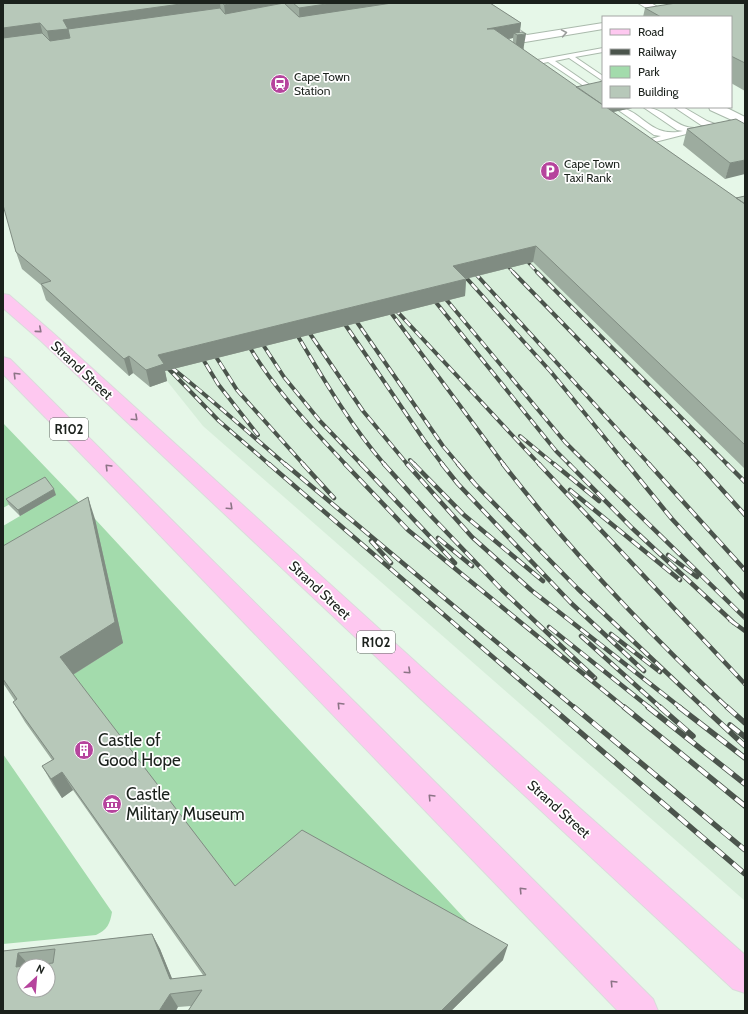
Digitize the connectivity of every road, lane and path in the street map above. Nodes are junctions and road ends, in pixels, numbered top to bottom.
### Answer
1 (472, 3) edge
2 (643, 3) edge
3 (661, 16) edge
4 (602, 26) edge
5 (588, 29) junction
6 (602, 37) edge
7 (601, 50) edge
8 (588, 53) junction
9 (577, 54) junction
10 (567, 56) junction
11 (557, 58) junction
12 (602, 59) edge
13 (546, 60) junction
14 (602, 69) edge
15 (544, 76) edge
16 (602, 78) edge
17 (602, 86) edge
18 (602, 96) edge
19 (602, 106) edge
20 (620, 108) edge
21 (634, 108) edge
22 (649, 108) edge
23 (663, 108) edge
24 (680, 108) edge
25 (717, 108) edge
26 (606, 109) edge
27 (745, 122) edge
28 (745, 125) edge
29 (717, 126) junction
30 (708, 128) junction
31 (696, 131) junction
32 (686, 133) junction
33 (627, 134) edge
34 (674, 136) junction
35 (663, 138) junction
36 (3, 299) edge
37 (3, 363) edge
38 (745, 977) edge
39 (641, 1011) edge

1 -> 5 street
2 - 3 street
4 - 5 street
5 - 6 street
7 - 8 lane
7 - 12 lane
8 - 9 lane
8 - 14 lane
9 - 10 lane
9 - 16 lane
10 - 11 lane
10 - 17 lane
11 - 13 lane
11 - 18 lane
13 - 15 lane
13 - 19 lane
20 - 34 lane
21 - 32 lane
22 - 31 lane
23 - 30 lane
24 - 29 lane
25 - 27 street
26 - 35 lane
28 - 29 lane
29 - 30 lane
30 - 31 lane
31 - 32 lane
32 - 34 lane
33 - 35 lane
34 - 35 lane
36 -> 38 main road, Strand Street / R102
39 -> 37 main road, R102

